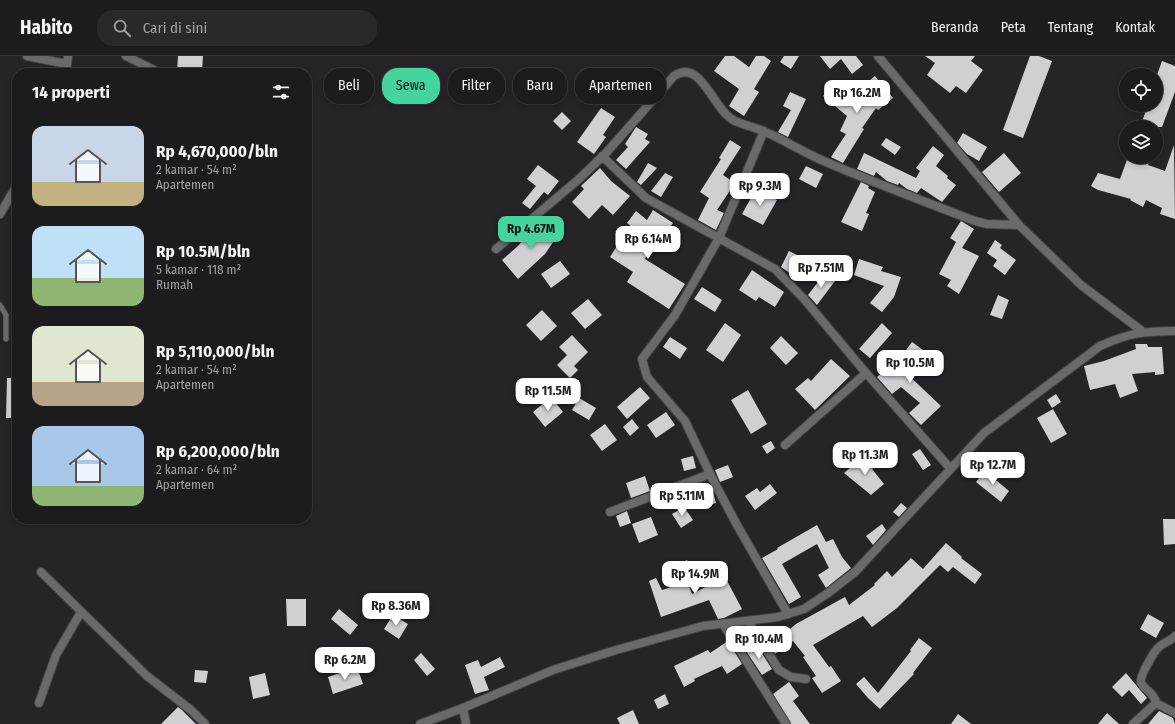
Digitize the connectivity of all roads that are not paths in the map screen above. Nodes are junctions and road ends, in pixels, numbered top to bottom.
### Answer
1 (27, 56) edge
2 (126, 56) edge
3 (878, 56) edge
4 (68, 60) edge
5 (150, 68) edge
6 (764, 131) junction
7 (602, 156) junction
8 (12, 194) edge
9 (0, 214) edge
10 (1019, 225) junction
11 (719, 238) junction
12 (496, 249) dead end
13 (0, 305) edge
14 (1142, 331) junction
15 (1175, 331) edge
16 (6, 340) dead end
17 (866, 373) junction
18 (785, 445) dead end
19 (950, 468) junction
20 (710, 474) junction
21 (610, 512) dead end
22 (41, 572) dead end
23 (81, 612) junction
24 (788, 614) junction
25 (748, 621) junction
26 (723, 624) junction
27 (1175, 636) edge
28 (806, 679) dead end
29 (39, 703) dead end
30 (1156, 703) junction
31 (463, 708) junction
32 (1175, 713) edge
33 (205, 724) edge
34 (420, 724) edge
35 (466, 724) edge
36 (786, 724) edge
37 (1133, 724) edge

1 - 4 street
2 - 5 street
3 - 10 street
6 - 7 street
6 - 10 street
6 - 11 street
7 - 11 street
7 - 12 street
8 - 9 street
10 - 14 street
11 - 17 street
11 - 20 street
13 - 16 lane
14 - 15 street
14 - 19 street
17 - 18 street
17 - 19 street
19 - 24 street
20 - 21 street
20 - 24 street
22 - 23 street
23 - 29 street
23 - 33 street
24 - 25 street
25 - 26 street
25 - 28 street
26 - 31 street
26 - 36 street
27 - 30 street
30 - 32 street
30 - 37 street
31 - 34 street
31 - 35 street

